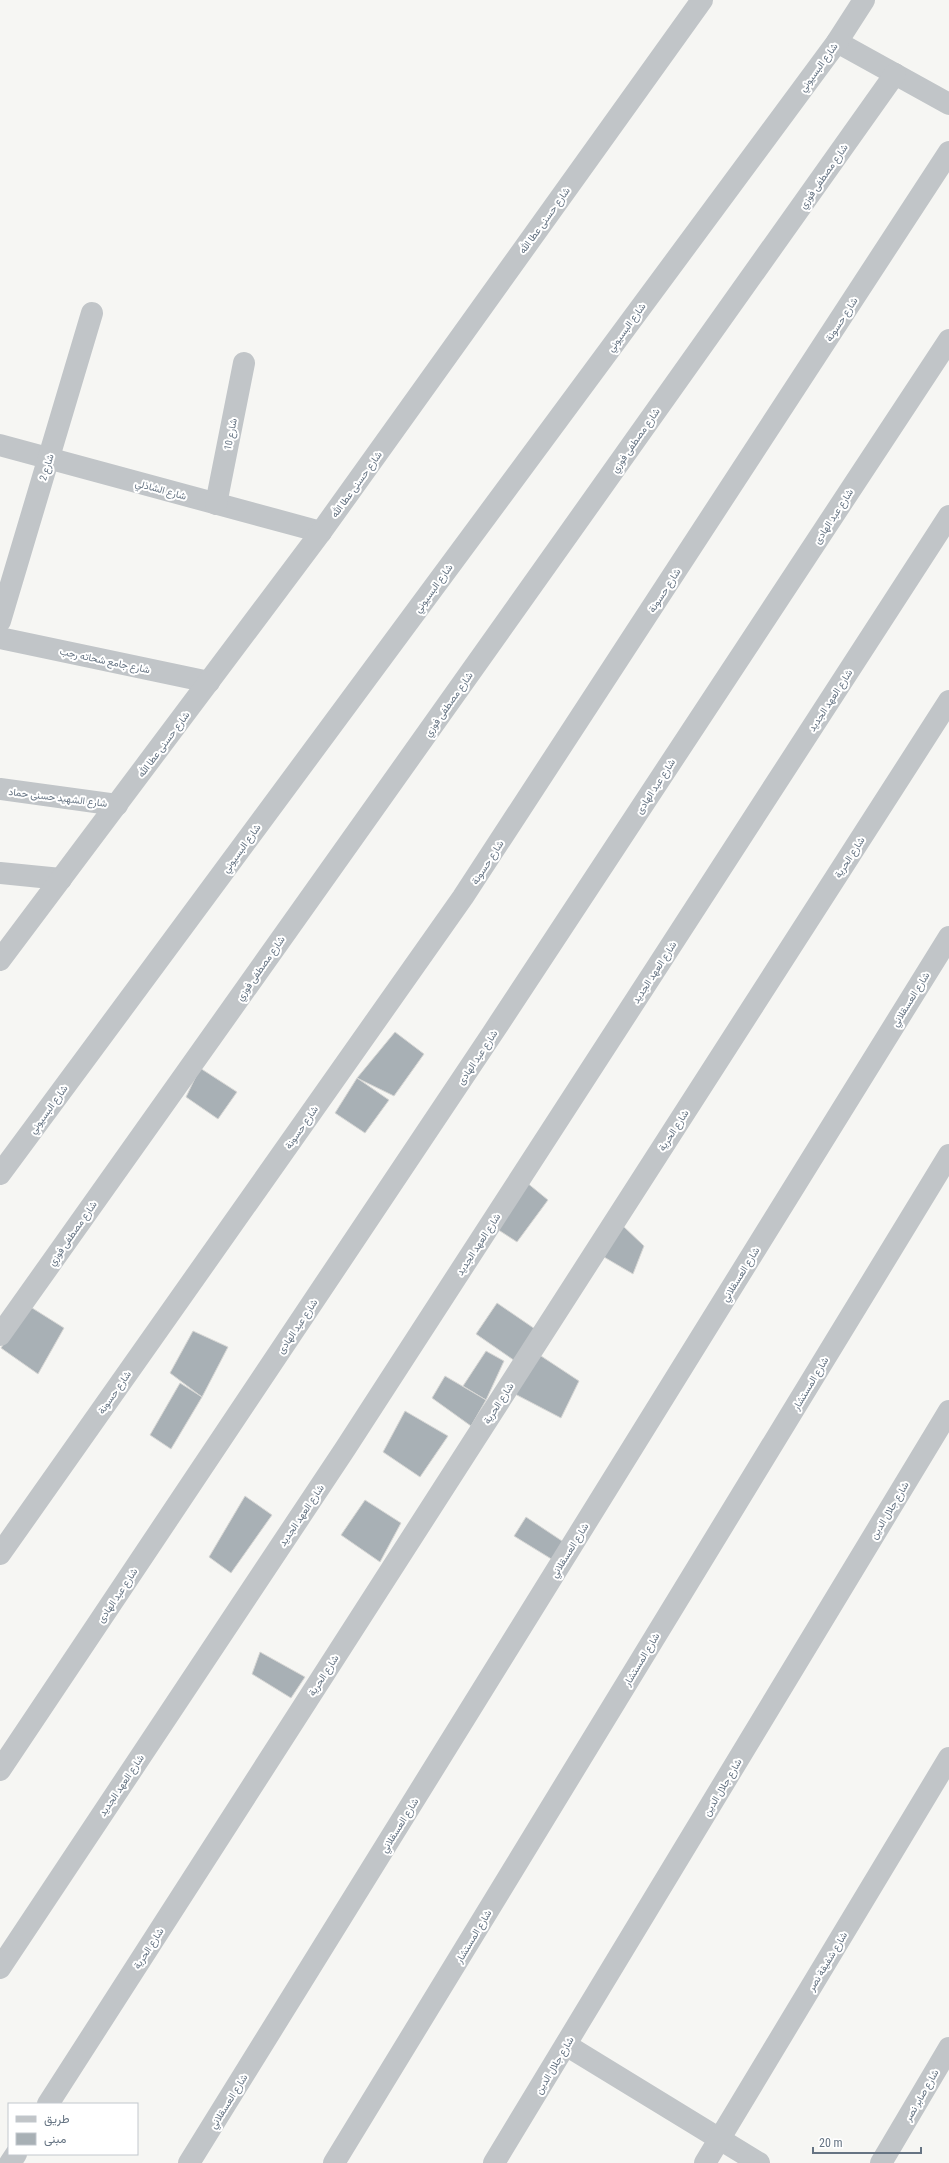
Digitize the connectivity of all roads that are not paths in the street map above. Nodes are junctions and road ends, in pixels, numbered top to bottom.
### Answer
1 (702, 0) edge
2 (864, 0) edge
3 (837, 42) junction
4 (895, 74) junction
5 (949, 104) edge
6 (949, 152) edge
7 (92, 313) dead end
8 (949, 340) edge
9 (244, 363) dead end
10 (0, 445) edge
11 (48, 458) junction
12 (216, 504) junction
13 (949, 516) edge
14 (321, 532) junction
15 (0, 621) edge
16 (0, 638) edge
17 (209, 682) junction
18 (949, 701) edge
19 (0, 789) edge
20 (117, 805) junction
21 (0, 872) edge
22 (61, 879) junction
23 (949, 936) edge
24 (0, 960) edge
25 (949, 1155) edge
26 (0, 1174) edge
27 (0, 1334) edge
28 (949, 1411) edge
29 (0, 1554) edge
30 (949, 1758) edge
31 (0, 1770) edge
32 (0, 1968) edge
33 (566, 2045) junction
34 (949, 2048) edge
35 (49, 2103) edge
36 (720, 2139) junction
37 (189, 2163) edge
38 (334, 2163) edge
39 (494, 2163) edge
40 (705, 2163) edge
41 (759, 2163) edge
42 (881, 2163) edge

1 - 14 street, شارع حسنى عطا الله
2 - 3 street, شارع البسيوني
3 - 4 street
3 - 26 street, شارع البسيوني
4 - 5 street
4 - 27 street, شارع مصطفى فوزي
6 - 29 street, شارع حسونة
7 - 11 street, شارع 2
8 - 31 street, شارع عبد الهادى
9 - 12 street, شارع 10
10 - 11 street, شارع الشاذلي
11 - 12 street, شارع الشاذلي
11 - 15 street, شارع 2
12 - 14 street, شارع الشاذلي
13 - 32 street, شارع العهد الجديد
14 - 17 street, شارع حسنى عطا الله
16 - 17 street, شارع جامع شحاته رجب
17 - 20 street, شارع حسنى عطا الله
18 - 35 street, شارع الحرية
19 - 20 street, شارع الشهيد حسنى حماد
20 - 22 street, شارع حسنى عطا الله
21 - 22 street
22 - 24 street, شارع حسنى عطا الله
23 - 37 street, شارع العسقلاني
25 - 38 street, شارع المستشار
28 - 33 street, شارع جلال الدين
30 - 36 street, شارع شفيقة نصر
33 - 36 street
33 - 39 street, شارع جلال الدين
34 - 42 street, شارع صابر نصر
36 - 40 street, شارع شفيقة نصر
36 - 41 street

